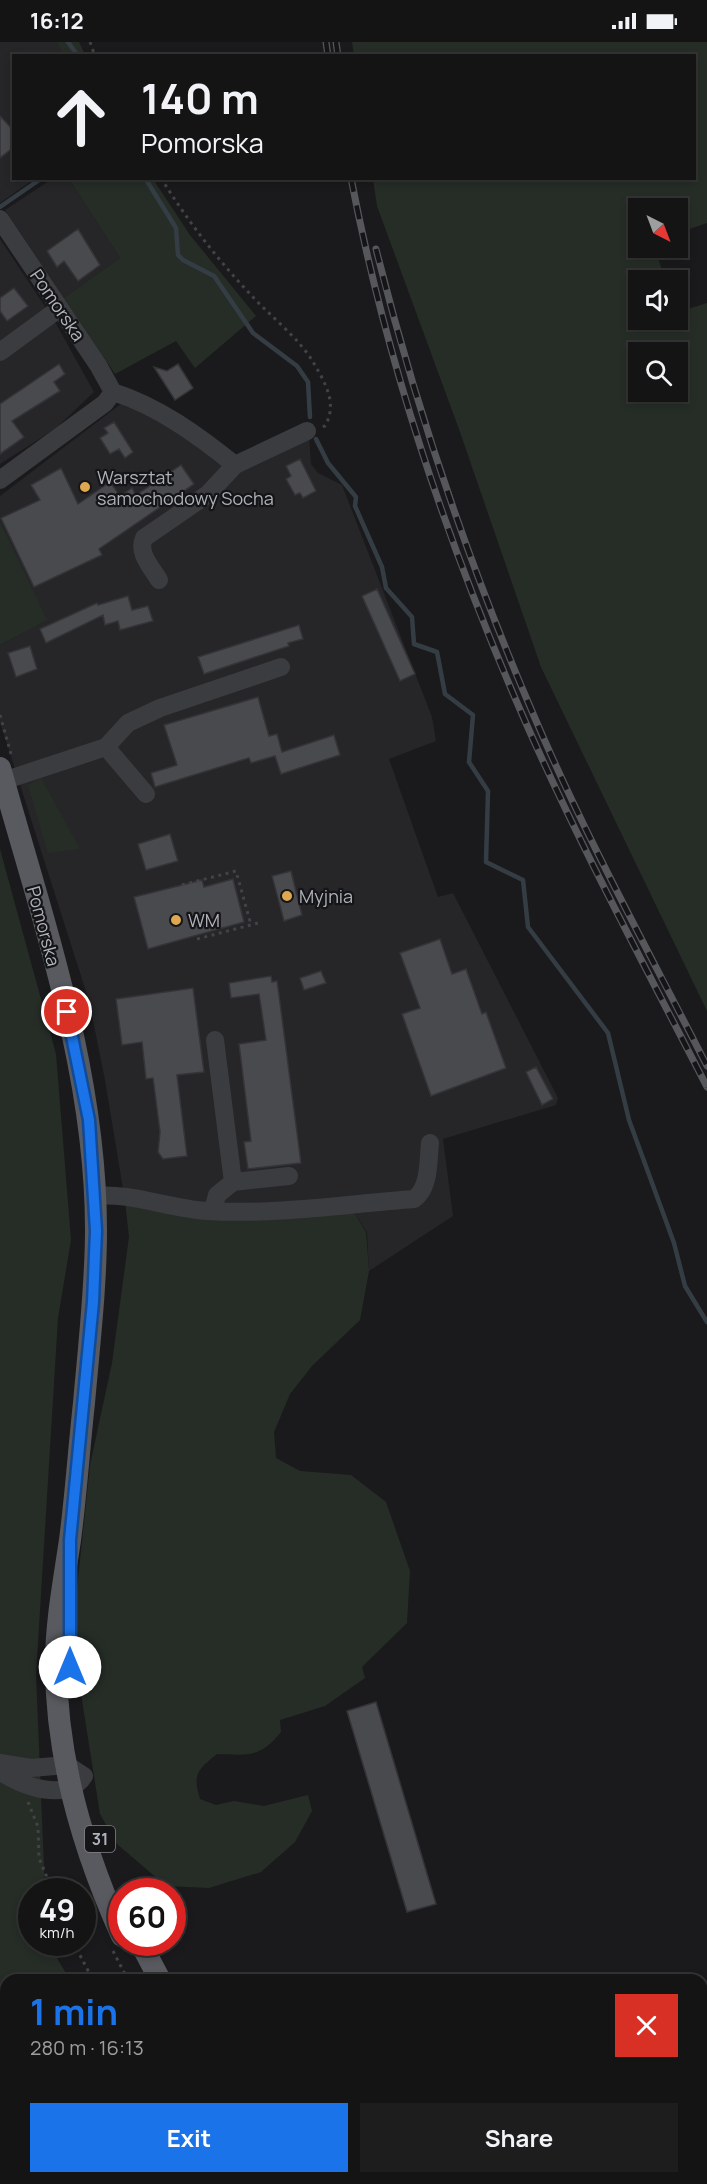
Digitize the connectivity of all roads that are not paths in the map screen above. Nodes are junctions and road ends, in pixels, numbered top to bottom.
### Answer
1 (0, 219) edge
2 (60, 308) junction
3 (0, 352) edge
4 (113, 392) junction
5 (306, 431) road end
6 (235, 465) junction
7 (0, 480) edge
8 (159, 580) dead end
9 (281, 667) dead end
10 (106, 747) junction
11 (2, 774) edge
12 (146, 794) dead end
13 (215, 1040) dead end
14 (430, 1143) dead end
15 (289, 1176) dead end
16 (233, 1182) junction
17 (95, 1196) junction
18 (213, 1211) junction
19 (0, 1763) edge
20 (0, 1770) edge
21 (74, 1776) junction
22 (115, 1878) edge
23 (108, 1902) edge
24 (131, 1956) edge
25 (147, 1956) edge
26 (140, 1974) edge
27 (157, 1974) edge

1 - 2 street, Pomorska
2 - 3 street
2 - 4 street, Pomorska
4 - 6 street
4 - 7 street
5 - 6 street
6 - 8 street
9 - 10 street
10 - 11 street
10 - 12 street
11 - 17 main road, Pomorska / 31
13 - 16 street
14 - 18 street
15 - 16 street
16 - 18 street
17 - 18 street
17 - 21 main road, Pomorska / 31
19 - 21 street
20 - 21 street
21 - 22 main road, 31
21 - 23 main road, 31
24 - 26 main road
25 - 27 main road

